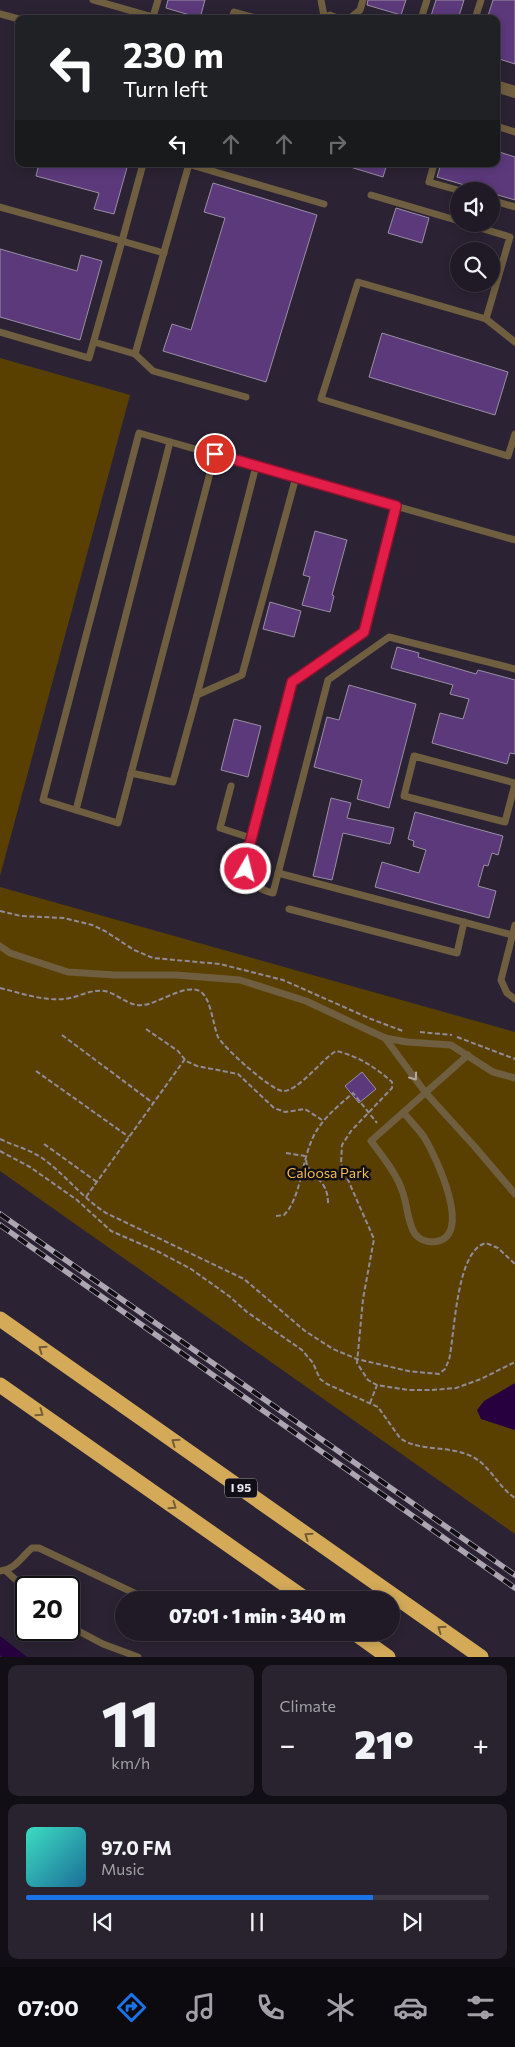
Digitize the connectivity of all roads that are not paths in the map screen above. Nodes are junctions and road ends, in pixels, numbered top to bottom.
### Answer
1 (93, 0) edge
2 (158, 0) edge
3 (321, 0) edge
4 (363, 0) edge
5 (427, 0) edge
6 (481, 0) edge
7 (106, 2) edge
8 (0, 14) edge
9 (147, 15) edge
10 (156, 15) edge
11 (233, 15) edge
12 (245, 15) edge
13 (321, 15) edge
14 (354, 15) edge
15 (422, 15) edge
16 (477, 15) edge
17 (15, 18) edge
18 (500, 87) edge
19 (515, 92) edge
20 (500, 127) dead end
21 (515, 132) edge
22 (142, 167) edge
23 (188, 167) edge
24 (199, 167) edge
25 (433, 167) edge
26 (450, 188) edge
27 (372, 195) dead end
28 (500, 203) edge
29 (324, 204) dead end
30 (0, 207) edge
31 (515, 208) edge
32 (450, 218) edge
33 (493, 232) edge
34 (122, 241) junction
35 (164, 253) junction
36 (486, 319) junction
37 (0, 332) edge
38 (94, 342) junction
39 (515, 342) edge
40 (135, 354) junction
41 (246, 397) dead end
42 (515, 434) edge
43 (170, 442) junction
44 (215, 454) junction
45 (256, 466) junction
46 (296, 477) junction
47 (396, 506) junction
48 (515, 540) edge
49 (515, 669) edge
50 (197, 695) junction
51 (131, 773) junction
52 (515, 784) edge
53 (231, 786) dead end
54 (76, 810) junction
55 (251, 838) junction
56 (278, 873) junction
57 (289, 909) dead end
58 (464, 922) junction
59 (515, 925) edge
60 (512, 935) junction
61 (0, 946) edge
62 (515, 1000) edge
63 (385, 1038) junction
64 (468, 1055) junction
65 (515, 1078) edge
66 (425, 1092) junction
67 (404, 1113) junction
68 (515, 1194) edge
69 (0, 1319) edge
70 (0, 1384) edge
71 (3, 1571) edge
72 (15, 1580) edge
73 (130, 1591) edge
74 (294, 1591) edge
75 (80, 1632) edge
76 (366, 1641) edge
77 (138, 1657) edge
78 (388, 1657) edge
79 (481, 1657) edge

1 - 7 lane
2 - 10 lane
3 - 13 lane
4 - 14 lane
5 - 15 lane
6 - 16 lane
7 - 9 lane
8 - 17 lane
11 - 12 lane
18 - 19 street
20 - 21 lane
22 - 34 lane
23 - 35 lane
24 - 29 lane
25 - 26 lane
27 - 32 lane
28 - 31 lane
30 - 34 lane
33 - 36 lane
34 - 35 lane
34 - 38 lane
35 - 40 lane
36 - 39 lane
36 - 42 lane
37 - 38 lane
38 - 40 lane
40 - 41 lane
43 - 44 lane
43 - 54 lane
43 - 54 lane
44 - 45 lane
44 - 51 lane
45 - 46 lane
45 - 50 lane
46 - 47 lane
46 - 50 lane
47 - 48 lane
47 - 55 lane
49 - 56 lane
50 - 51 lane
51 - 54 lane
52 - 52 lane
53 - 55 lane
55 - 56 lane
56 - 58 lane
57 - 58 lane
58 - 60 lane
59 - 60 lane
60 - 62 lane
61 - 63 lane
63 - 64 lane
63 -> 66 lane
64 - 65 lane
64 - 66 lane
66 - 67 lane
66 - 68 lane
67 - 67 lane
79 -> 69 highway, I 95
70 -> 74 highway
71 - 72 lane
71 - 73 lane
75 - 77 lane
76 - 78 highway

